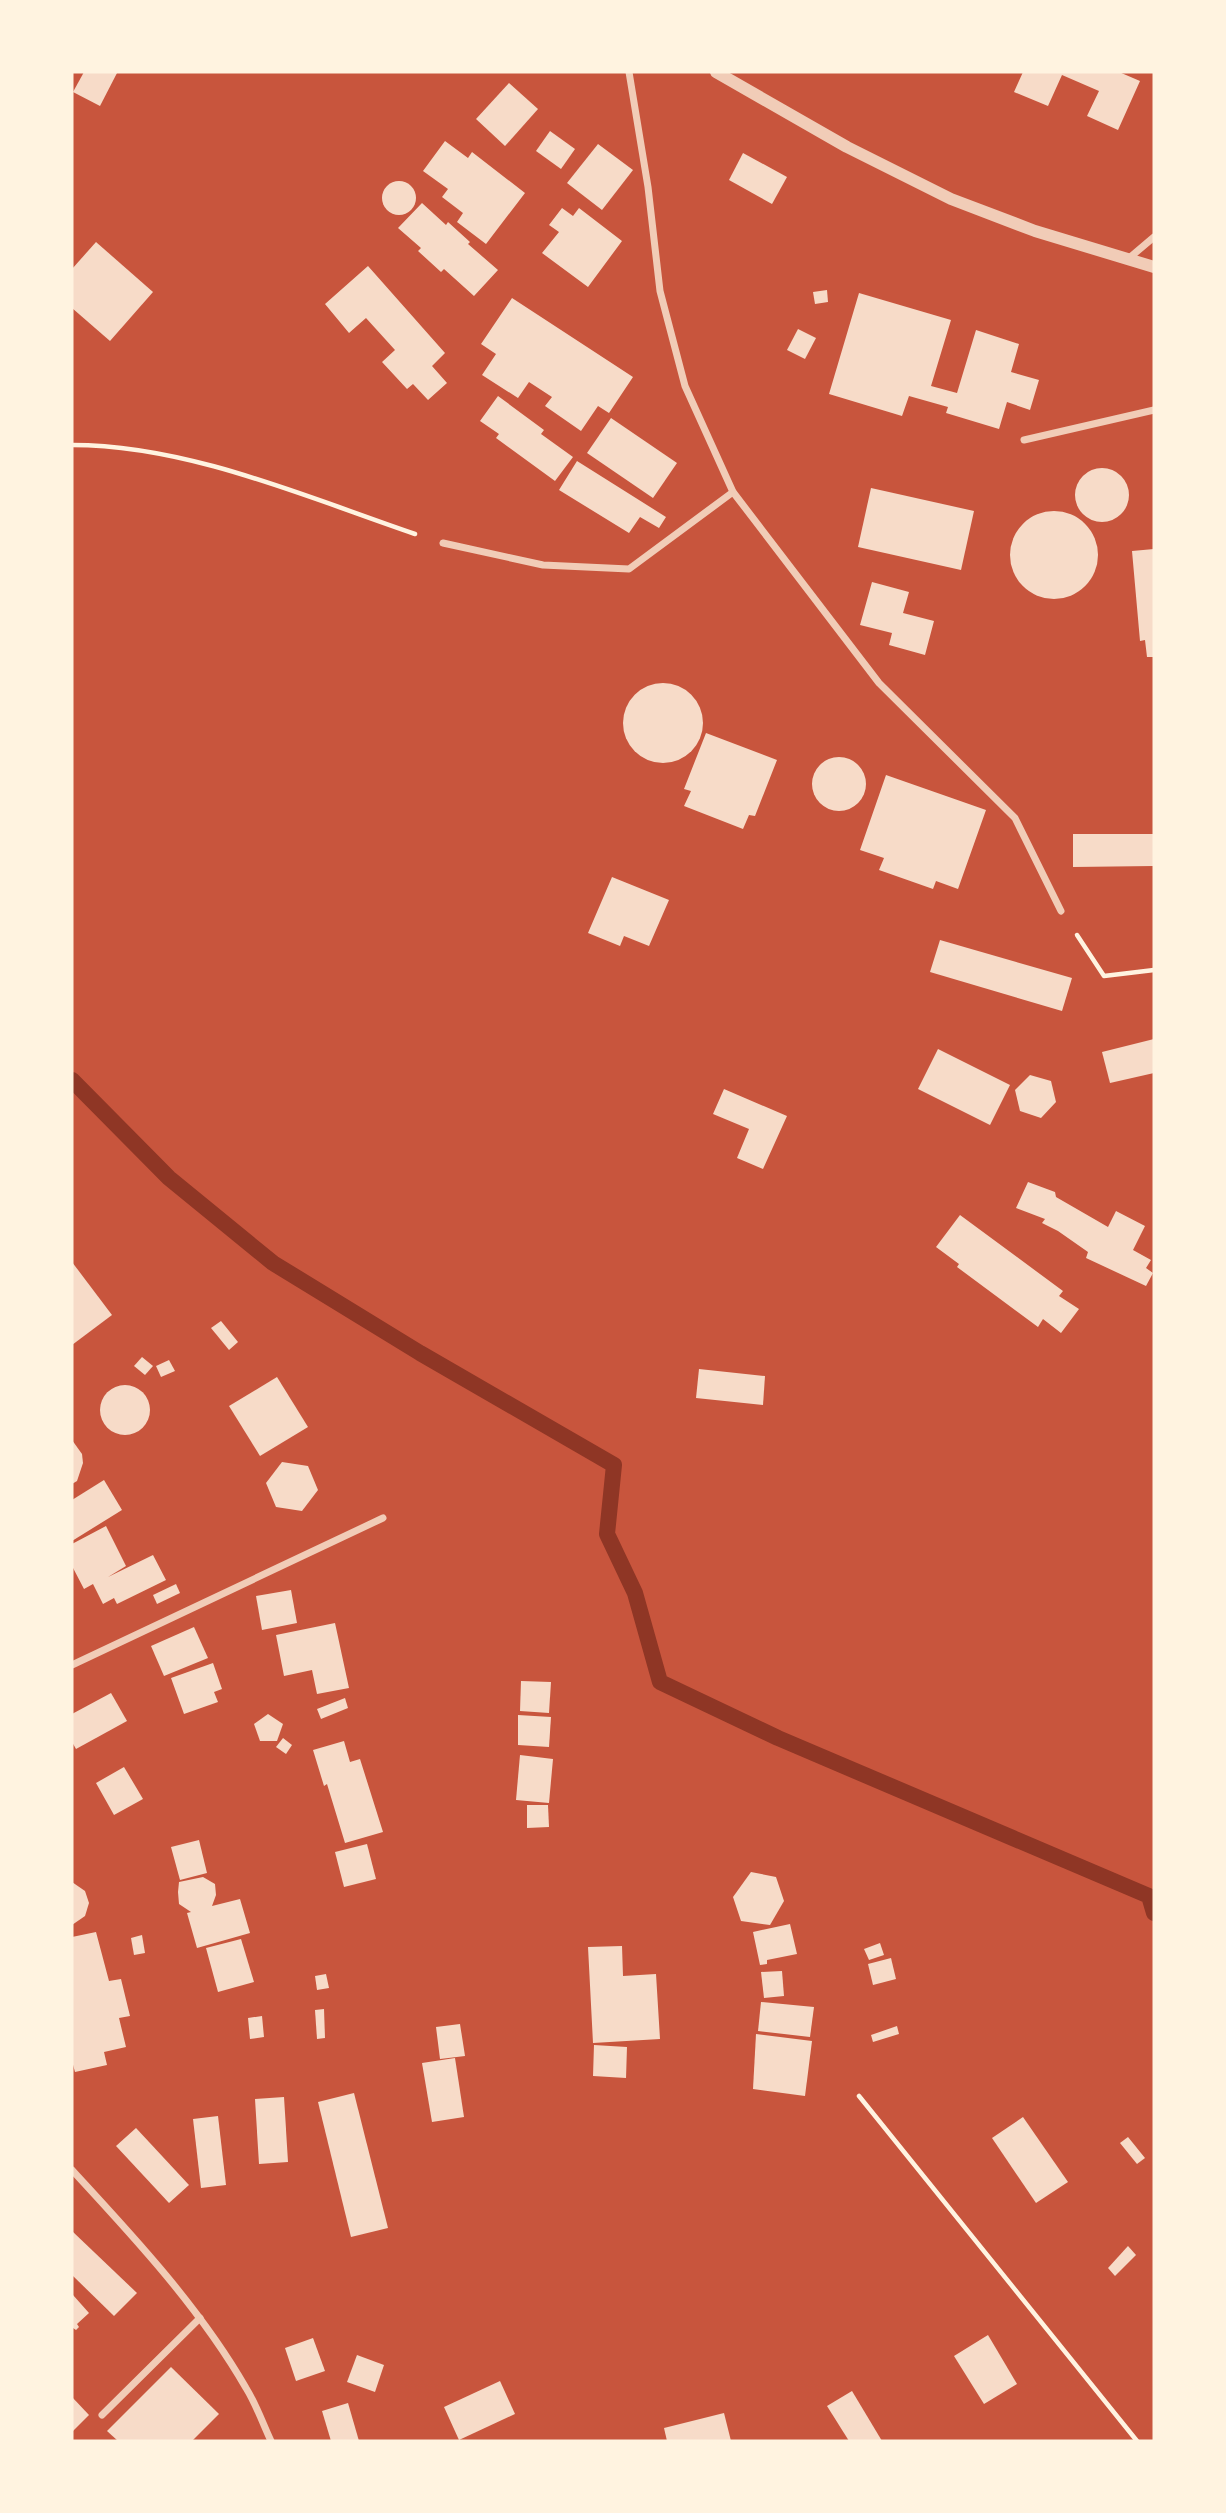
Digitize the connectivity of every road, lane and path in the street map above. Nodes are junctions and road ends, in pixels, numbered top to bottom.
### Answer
1 (629, 72) edge
2 (716, 72) edge
3 (1154, 237) edge
4 (1127, 259) junction
5 (1154, 267) edge
6 (1154, 410) edge
7 (1024, 440) dead end
8 (72, 445) edge
9 (733, 492) junction
10 (443, 543) joint
11 (1061, 911) joint
12 (1154, 970) edge
13 (383, 1518) dead end
14 (72, 1665) edge
15 (859, 2096) dead end
16 (72, 2170) edge
17 (200, 2318) junction
18 (102, 2415) dead end
19 (271, 2441) edge
20 (1137, 2441) edge

1 - 9 street
2 - 4 street
3 - 4 street
4 - 5 street
6 - 7 street
8 - 10 path
9 - 10 street
9 - 11 street
11 - 12 path
13 - 14 street
15 - 20 path
16 - 17 street
17 - 18 street
17 - 19 street

